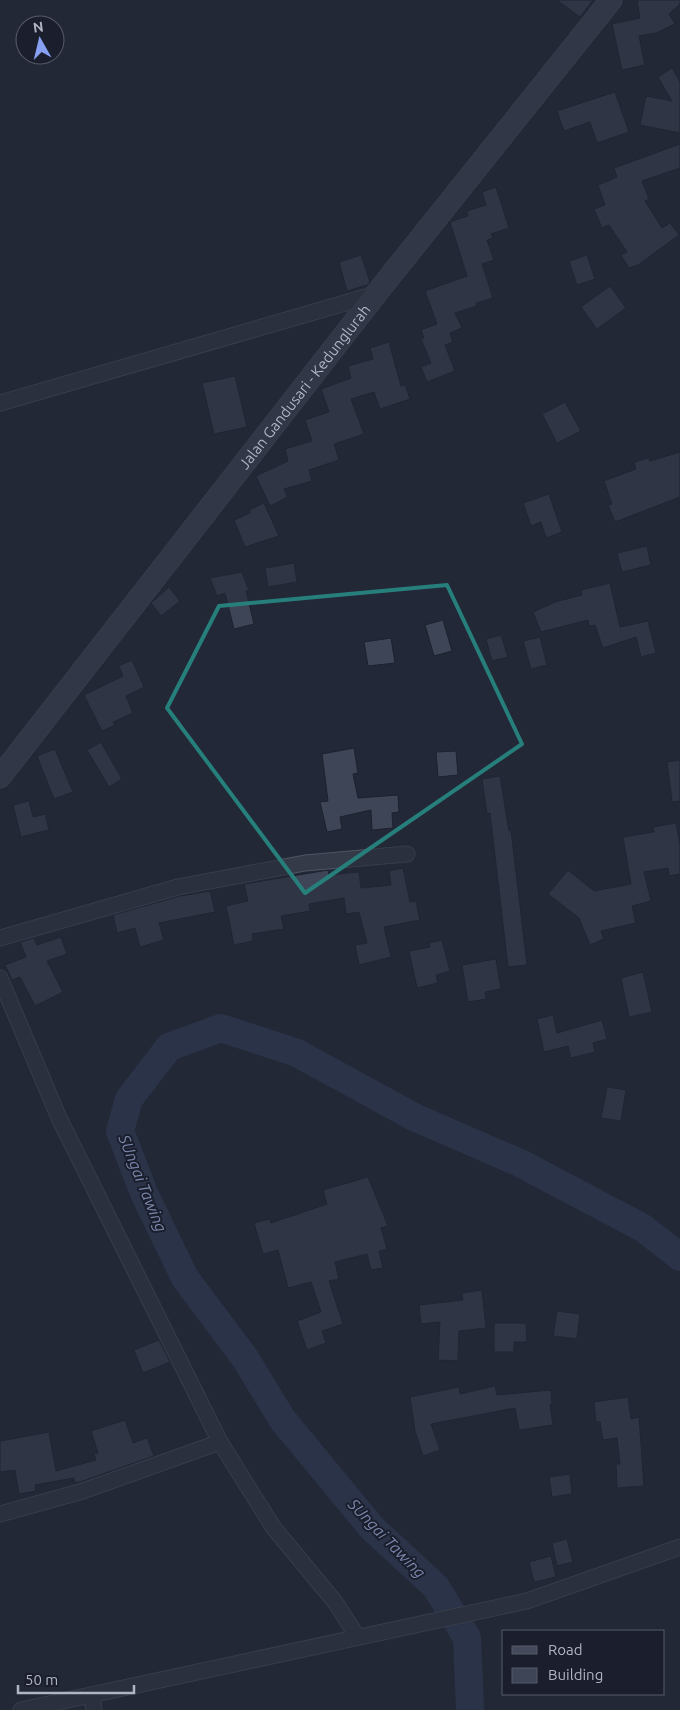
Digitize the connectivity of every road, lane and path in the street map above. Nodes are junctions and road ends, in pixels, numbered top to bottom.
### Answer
1 (611, 0) edge
2 (376, 294) junction
3 (0, 403) edge
4 (0, 777) edge
5 (407, 854) dead end
6 (0, 938) edge
7 (0, 978) edge
8 (220, 1442) junction
9 (0, 1514) edge
10 (680, 1548) edge
11 (357, 1636) junction
12 (92, 1695) junction
13 (22, 1710) edge
14 (94, 1710) edge

1 - 2 street, Jalan Gandusari - Kedunglurah
2 - 3 street
2 - 4 street, Jalan Gandusari - Kedunglurah
5 - 6 street
7 - 8 street
8 - 9 street
8 - 11 street
10 - 11 street
11 - 12 street
12 - 13 street
12 - 14 street

